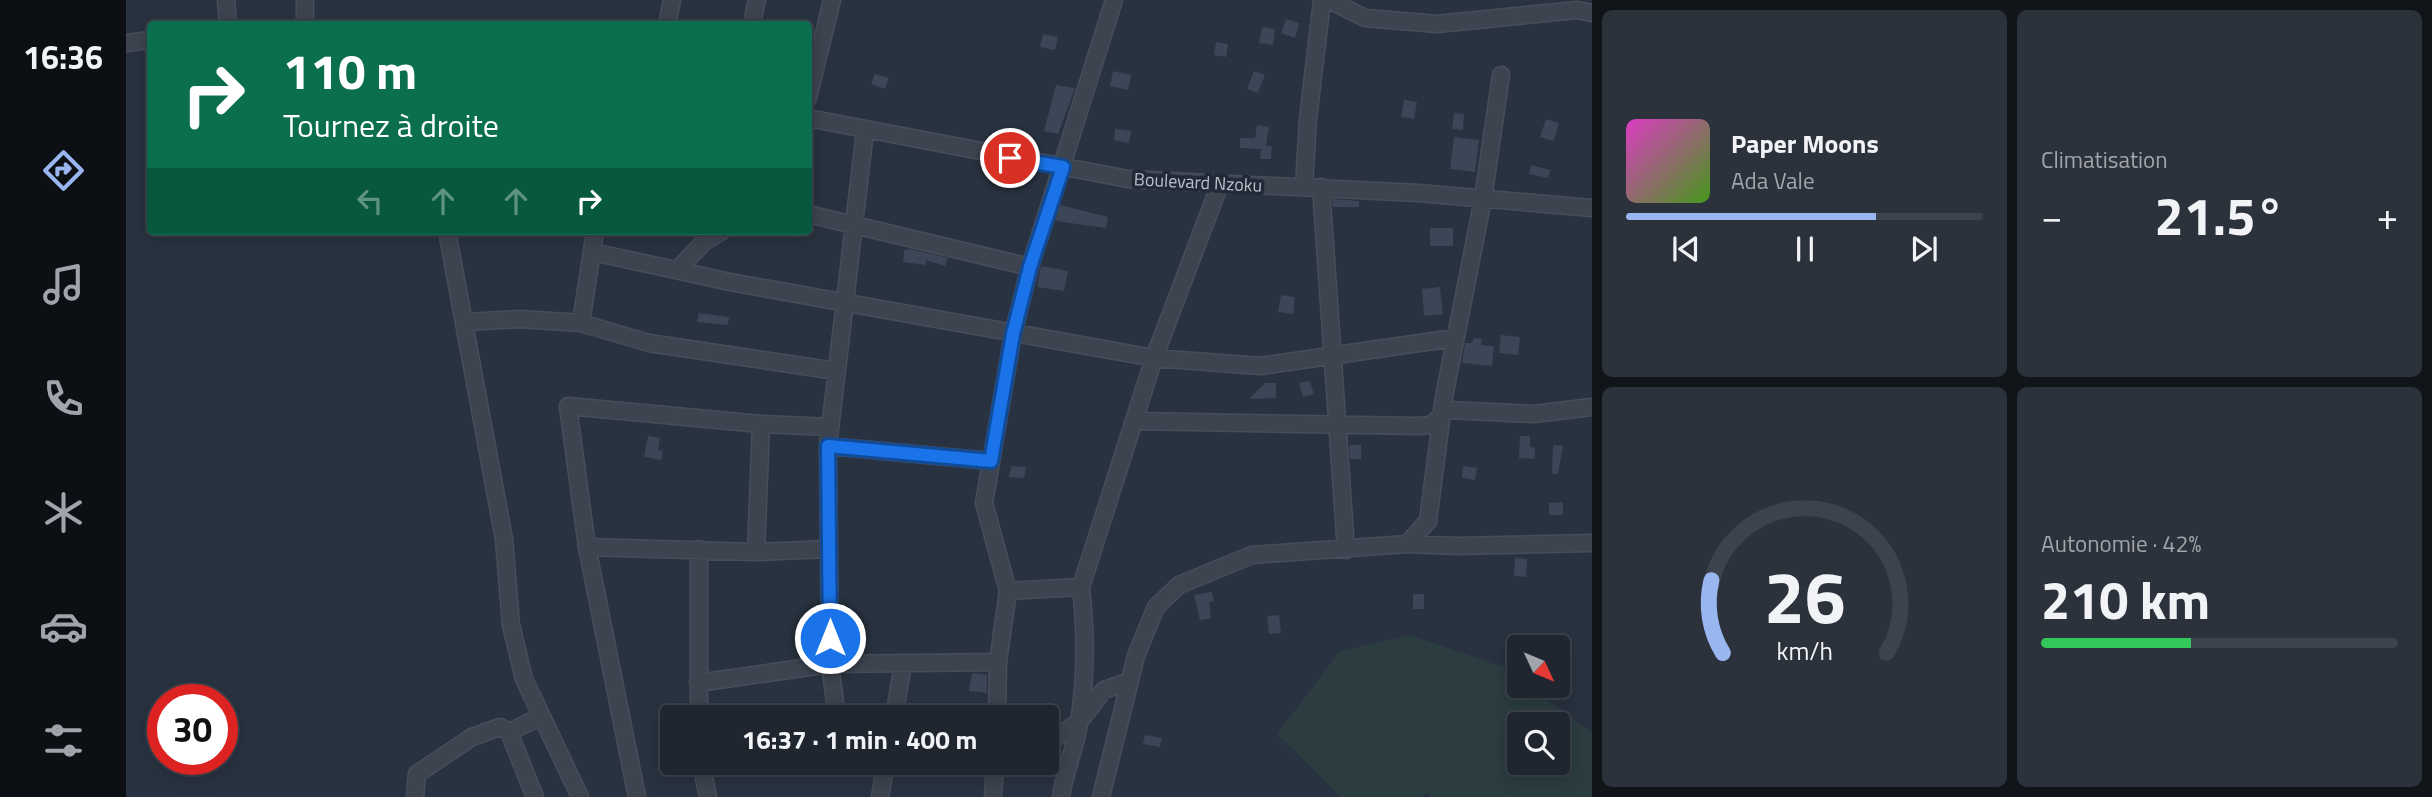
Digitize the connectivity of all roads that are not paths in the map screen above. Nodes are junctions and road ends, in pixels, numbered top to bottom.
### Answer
1 (226, 0) edge
2 (305, 0) edge
3 (672, 0) edge
4 (757, 0) edge
5 (832, 0) edge
6 (1115, 0) edge
7 (1322, 0) edge
8 (1329, 0) edge
9 (1592, 13) edge
10 (228, 21) edge
11 (304, 21) edge
12 (668, 21) edge
13 (753, 21) edge
14 (147, 40) edge
15 (126, 43) edge
16 (1501, 75) dead end
17 (812, 82) edge
18 (812, 119) edge
19 (865, 131) junction
20 (1063, 167) junction
21 (1220, 184) junction
22 (1312, 186) junction
23 (1483, 199) junction
24 (1592, 208) edge
25 (812, 215) edge
26 (855, 225) junction
27 (448, 235) edge
28 (595, 235) edge
29 (715, 235) edge
30 (593, 252) junction
31 (1030, 267) junction
32 (677, 270) junction
33 (846, 303) junction
34 (465, 323) junction
35 (581, 323) junction
36 (1013, 334) junction
37 (1454, 338) junction
38 (1333, 353) junction
39 (1154, 358) junction
40 (836, 371) junction
41 (1592, 407) edge
42 (1442, 412) junction
43 (1135, 421) junction
44 (761, 424) junction
45 (1337, 424) junction
46 (830, 427) junction
47 (828, 446) junction
48 (991, 461) junction
49 (1592, 543) edge
50 (1407, 544) junction
51 (587, 547) junction
52 (699, 549) junction
53 (830, 549) junction
54 (1346, 550) junction
55 (756, 552) junction
56 (1081, 587) junction
57 (1008, 591) junction
58 (998, 662) junction
59 (903, 663) junction
60 (830, 664) junction
61 (1129, 681) junction
62 (698, 683) junction
63 (699, 705) edge
64 (835, 705) edge
65 (896, 705) edge
66 (996, 705) edge
67 (540, 717) junction
68 (1079, 722) junction
69 (509, 732) junction
70 (1059, 735) edge
71 (703, 775) edge
72 (884, 775) edge
73 (994, 775) edge
74 (415, 797) edge
75 (536, 797) edge
76 (580, 797) edge
77 (637, 797) edge
78 (708, 797) edge
79 (880, 797) edge
80 (993, 797) edge
81 (1061, 797) edge
82 (1101, 797) edge

1 - 10 street
2 - 11 street
3 - 12 street
4 - 13 street
5 - 17 street
6 - 20 street
7 - 22 street
8 - 9 street
14 - 15 street
16 - 23 street
18 - 19 street, Boulevard Nzoku
19 - 20 street, Boulevard Nzoku
19 - 26 street
20 - 21 street, Boulevard Nzoku
20 - 31 street
21 - 22 street, Boulevard Nzoku
21 - 39 street
22 - 23 street, Boulevard Nzoku
22 - 38 street
23 - 24 street, Boulevard Nzoku
23 - 37 street
25 - 26 street
26 - 31 street
26 - 33 street
27 - 34 street
28 - 30 street
29 - 32 street
30 - 32 street
30 - 35 street
31 - 36 street
32 - 33 street
33 - 36 street
33 - 40 street
34 - 35 street
34 - 67 street
35 - 40 street
36 - 39 street
36 - 48 street
37 - 38 street
37 - 42 street
38 - 39 street
38 - 45 street
39 - 43 street
40 - 46 street
41 - 42 street
42 - 45 street
42 - 50 street
43 - 45 street
43 - 56 street
44 - 46 street
44 - 51 street
44 - 55 street
45 - 54 street
46 - 47 street
47 - 48 street
47 - 53 street
48 - 57 street
49 - 50 street
50 - 54 street
51 - 52 street
51 - 77 street
52 - 55 street
52 - 62 street
53 - 55 street
53 - 60 street
54 - 61 street
56 - 57 street
56 - 68 street
57 - 58 street
58 - 59 street
58 - 66 street
59 - 60 street
59 - 65 street
60 - 62 street
60 - 64 street
61 - 68 street
61 - 82 street
62 - 63 street
67 - 69 street
67 - 76 street
68 - 70 street
68 - 81 street
69 - 74 street
69 - 75 street
71 - 78 street
72 - 79 street
73 - 80 street

